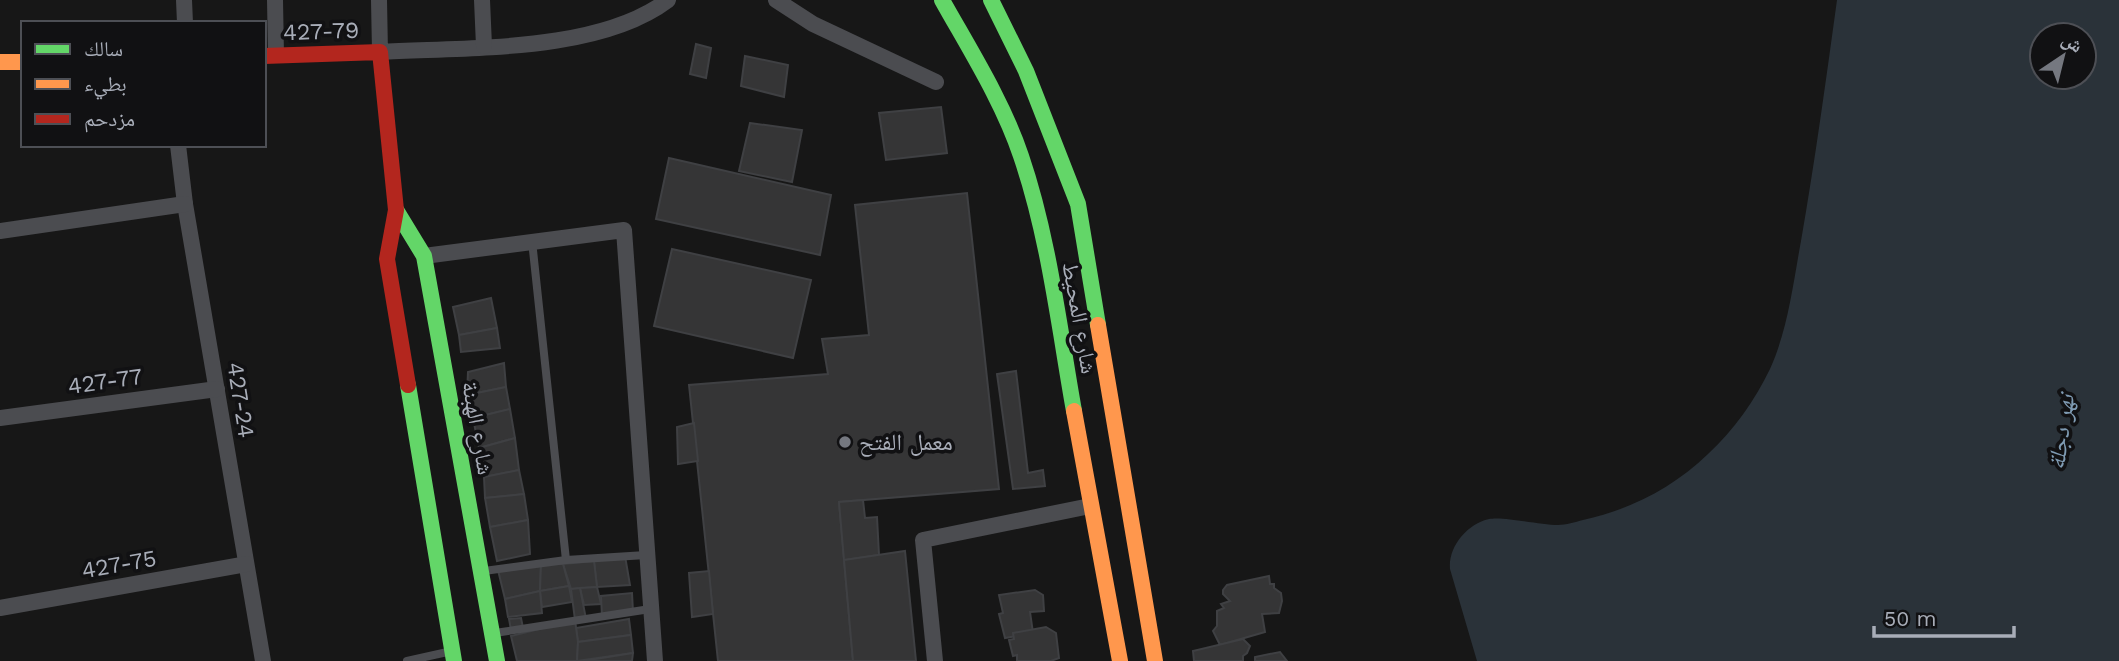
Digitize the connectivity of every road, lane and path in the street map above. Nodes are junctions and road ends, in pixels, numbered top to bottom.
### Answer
1 (184, 0) edge
2 (275, 0) edge
3 (379, 0) edge
4 (482, 0) edge
5 (668, 0) edge
6 (776, 0) edge
7 (942, 0) edge
8 (991, 0) edge
9 (186, 21) edge
10 (484, 46) junction
11 (380, 52) junction
12 (270, 56) edge
13 (0, 62) edge
14 (21, 62) edge
15 (936, 82) dead end
16 (178, 147) edge
17 (186, 204) junction
18 (396, 210) junction
19 (0, 231) edge
20 (531, 242) junction
21 (424, 256) junction
22 (216, 389) junction
23 (0, 418) edge
24 (1090, 506) junction
25 (646, 555) junction
26 (566, 560) junction
27 (246, 564) junction
28 (481, 572) junction
29 (0, 608) edge
30 (650, 609) junction
31 (492, 633) junction
32 (453, 656) edge
33 (263, 661) edge
34 (407, 661) edge
35 (497, 661) edge
36 (655, 661) edge
37 (935, 661) edge
38 (1120, 661) edge
39 (1155, 661) edge

1 - 9 street
2 - 12 street
3 - 11 street
4 - 10 street
5 - 10 street
6 - 15 street
7 - 24 main road, شارع المحيط
8 - 39 main road, شارع المحيط
10 - 11 street
11 - 12 main road, 427-79
11 - 18 main road, شارع الهبنة
13 - 14 main road
16 - 17 street, 427-24
17 - 19 street
17 - 22 street, 427-24
18 - 21 main road, شارع الهبنة
18 - 32 main road, شارع الهبنة
20 - 21 street
20 - 25 street
20 - 26 lane
21 - 28 main road, شارع الهبنة
22 - 23 street, 427-77
22 - 27 street, 427-24
24 - 37 street
24 - 38 main road, شارع المحيط
25 - 26 lane
25 - 30 street
26 - 28 lane
27 - 29 street, 427-75
27 - 33 street, 427-24
28 - 31 main road, شارع الهبنة
30 - 31 lane
30 - 36 street
31 - 35 main road, شارع الهبنة
32 - 34 lane

